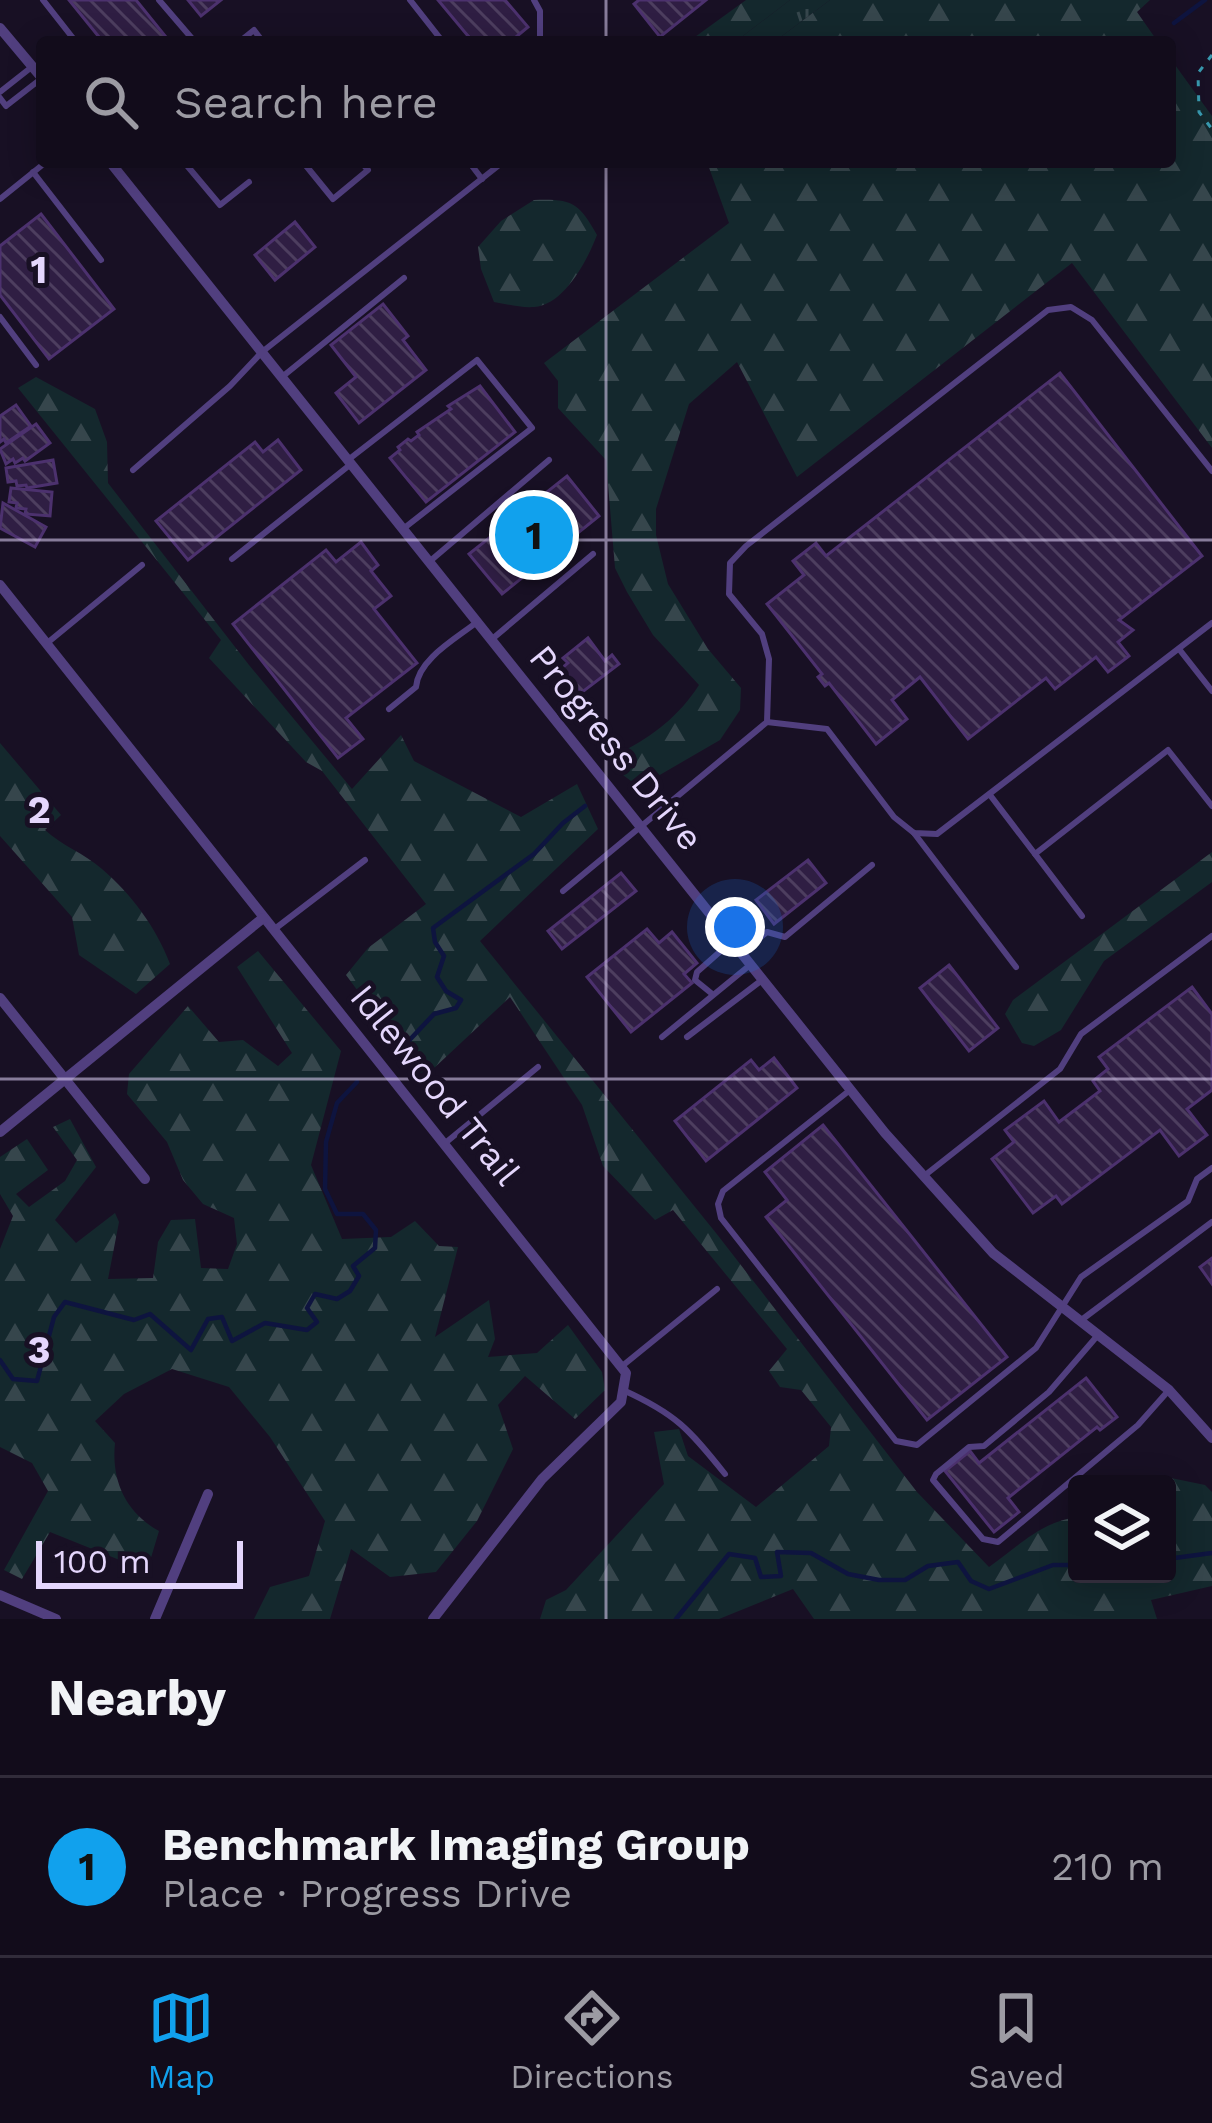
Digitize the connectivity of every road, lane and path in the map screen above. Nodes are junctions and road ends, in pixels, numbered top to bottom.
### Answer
1 (43, 0) edge
2 (159, 0) edge
3 (410, 0) edge
4 (534, 0) edge
5 (0, 28) edge
6 (436, 33) junction
7 (71, 36) edge
8 (190, 36) edge
9 (433, 36) edge
10 (438, 36) edge
11 (540, 36) edge
12 (1212, 55) edge
13 (32, 66) junction
14 (36, 71) edge
15 (36, 81) edge
16 (2, 99) edge
17 (1212, 129) edge
18 (38, 168) edge
19 (115, 168) edge
20 (189, 168) edge
21 (308, 168) edge
22 (366, 168) edge
23 (474, 168) edge
24 (495, 168) edge
25 (33, 172) junction
26 (482, 179) junction
27 (249, 182) dead end
28 (0, 199) edge
29 (101, 260) dead end
30 (404, 278) dead end
31 (0, 316) edge
32 (262, 352) junction
33 (36, 365) dead end
34 (282, 377) junction
35 (549, 460) dead end
36 (349, 462) junction
37 (133, 470) dead end
38 (1212, 471) edge
39 (403, 529) junction
40 (593, 554) dead end
41 (232, 559) dead end
42 (430, 562) junction
43 (142, 565) dead end
44 (0, 585) edge
45 (477, 622) junction
46 (1212, 623) edge
47 (491, 640) junction
48 (46, 644) junction
49 (1179, 649) junction
50 (1212, 691) edge
51 (389, 709) dead end
52 (766, 722) junction
53 (990, 795) junction
54 (1212, 806) edge
55 (640, 827) junction
56 (914, 833) junction
57 (1035, 854) junction
58 (365, 860) dead end
59 (872, 865) dead end
60 (563, 891) dead end
61 (1082, 916) dead end
62 (263, 918) junction
63 (273, 931) junction
64 (1212, 936) edge
65 (732, 941) junction
66 (740, 952) junction
67 (750, 965) junction
68 (1016, 967) dead end
69 (762, 980) junction
70 (714, 994) junction
71 (0, 998) edge
72 (662, 1036) dead end
73 (687, 1036) dead end
74 (538, 1067) dead end
75 (65, 1079) junction
76 (850, 1090) junction
77 (0, 1132) edge
78 (444, 1144) junction
79 (1212, 1168) edge
80 (924, 1176) junction
81 (145, 1179) dead end
82 (1212, 1222) edge
83 (717, 1289) dead end
84 (1064, 1308) junction
85 (1080, 1321) junction
86 (1099, 1335) junction
87 (621, 1367) junction
88 (623, 1390) junction
89 (1169, 1390) junction
90 (1210, 1430) edge
91 (725, 1474) dead end
92 (208, 1494) dead end
93 (0, 1595) edge
94 (56, 1619) edge
95 (155, 1619) edge
96 (433, 1619) edge

1 - 7 lane
2 - 8 lane
3 - 6 lane
4 - 11 lane
5 - 13 street
6 - 9 lane
6 - 10 lane
12 - 17 path
13 - 14 street
13 - 16 lane
15 - 16 lane
18 - 25 lane
19 - 32 street, Progress Drive
20 - 27 lane
21 - 22 lane
23 - 26 lane
24 - 26 lane
25 - 28 lane
25 - 29 lane
26 - 32 lane
30 - 34 lane
31 - 33 lane
32 - 34 street, Progress Drive
32 - 37 lane
34 - 36 street, Progress Drive
35 - 42 lane
36 - 39 street, Progress Drive
36 - 39 lane
36 - 41 lane
38 - 52 lane
39 - 42 street, Progress Drive
40 - 47 lane
42 - 45 street, Progress Drive
43 - 48 lane
44 - 48 street, Idlewood Trail
45 - 47 street, Progress Drive
45 - 51 lane
46 - 49 lane
47 - 55 street, Progress Drive
48 - 62 street, Idlewood Trail
49 - 50 lane
49 - 53 lane
52 - 55 lane
52 - 56 lane
53 - 56 lane
53 - 57 lane
54 - 57 lane
55 - 60 lane
55 - 65 street, Progress Drive
56 - 68 lane
57 - 61 lane
58 - 63 lane
59 - 66 lane
62 - 63 street, Idlewood Trail
62 - 75 street
63 - 78 street, Idlewood Trail
64 - 80 lane
65 - 66 street, Progress Drive
65 - 70 lane
66 - 67 street, Progress Drive
67 - 69 street, Progress Drive
67 - 70 lane
69 - 73 lane
69 - 76 street, Progress Drive
70 - 72 lane
71 - 75 street
74 - 78 lane
75 - 77 street
75 - 81 street
76 - 80 street, Progress Drive
76 - 84 lane
78 - 87 street, Idlewood Trail
79 - 84 lane
80 - 84 street, Progress Drive
82 - 85 lane
83 - 87 lane
84 - 85 street, Progress Drive
85 - 86 street, Progress Drive
86 - 89 street, Progress Drive
86 - 89 lane
87 - 88 street
88 - 91 lane
88 - 96 street
89 - 90 street, Progress Drive
92 - 95 street
93 - 94 street

